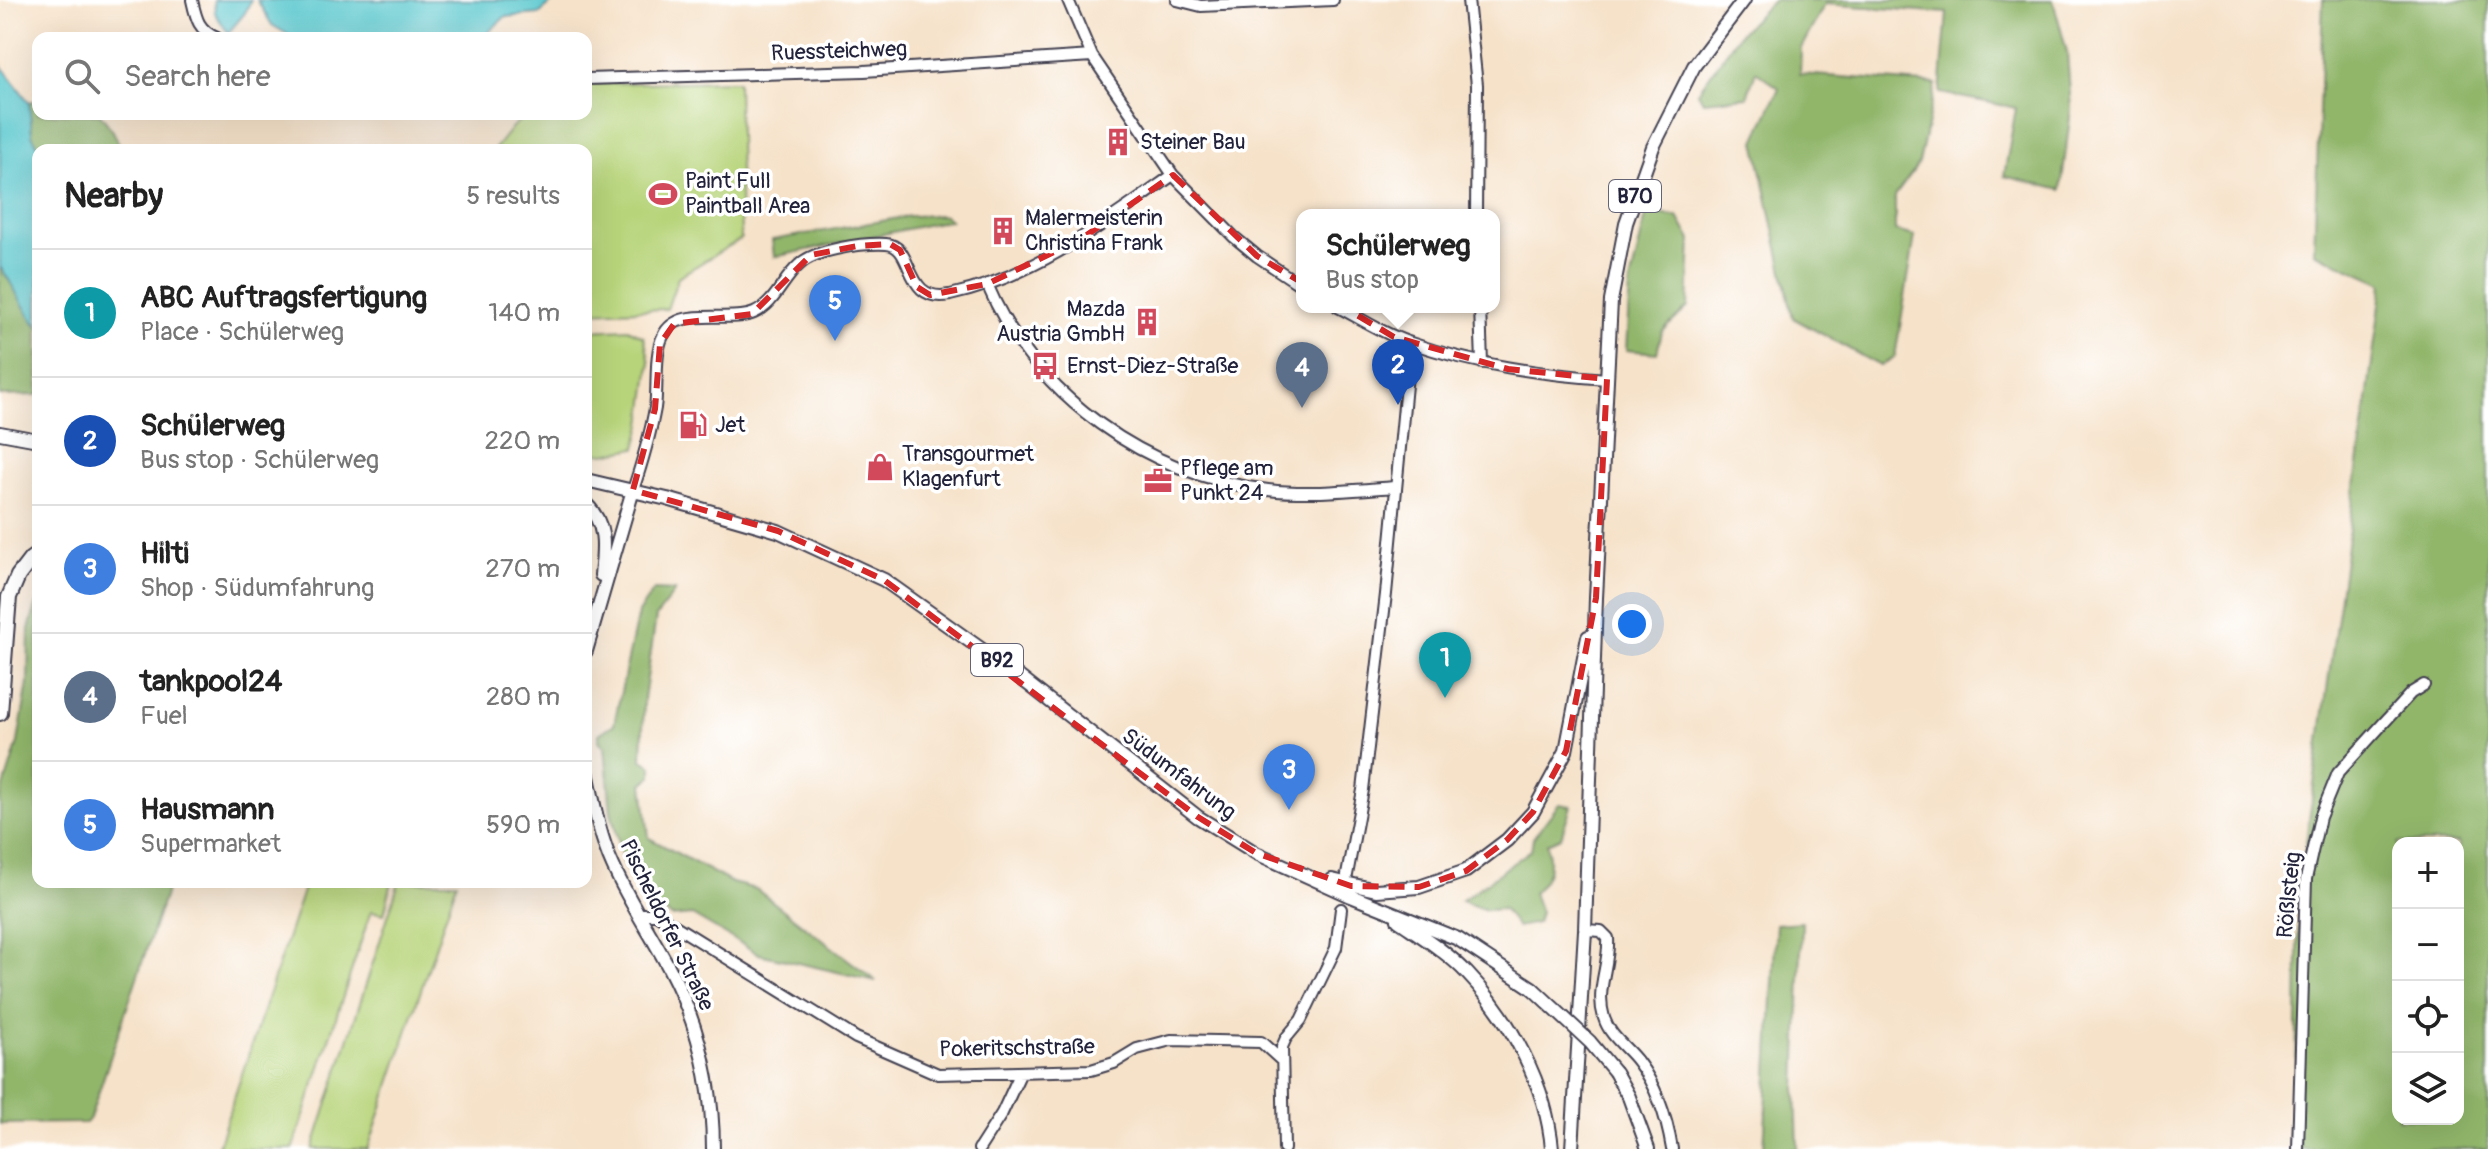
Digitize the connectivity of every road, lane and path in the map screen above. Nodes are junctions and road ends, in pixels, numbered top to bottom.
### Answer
1 (192, 0) edge
2 (1068, 0) edge
3 (1177, 0) edge
4 (1333, 0) edge
5 (1468, 0) edge
6 (1744, 0) edge
7 (206, 32) edge
8 (1092, 56) junction
9 (592, 79) edge
10 (1173, 175) junction
11 (1476, 209) edge
12 (1296, 282) edge
13 (987, 284) junction
14 (1350, 313) edge
15 (1480, 313) edge
16 (1410, 343) junction
17 (1482, 363) junction
18 (1607, 379) junction
19 (0, 433) edge
20 (32, 439) edge
21 (592, 481) edge
22 (1395, 487) junction
23 (633, 490) junction
24 (592, 510) edge
25 (32, 558) edge
26 (1596, 598) junction
27 (598, 602) junction
28 (592, 626) edge
29 (2424, 685) dead end
30 (0, 713) edge
31 (592, 798) edge
32 (1285, 866) junction
33 (1347, 875) dead end
34 (1379, 907) junction
35 (1341, 909) dead end
36 (638, 914) junction
37 (1585, 930) junction
38 (1286, 1038) junction
39 (1261, 1042) junction
40 (1281, 1060) junction
41 (1021, 1072) junction
42 (713, 1149) edge
43 (979, 1149) edge
44 (1284, 1149) edge
45 (1552, 1149) edge
46 (1572, 1149) edge
47 (1648, 1149) edge
48 (1672, 1149) edge
49 (2298, 1149) edge

1 - 7 street
2 - 8 street
3 - 4 street
5 - 11 street
6 - 18 main road, B70
8 - 9 street, Ruessteichweg
8 - 10 street
10 - 12 street
10 - 13 street
13 - 22 street
13 - 23 street
14 - 16 street
15 - 17 street
16 - 17 street
16 - 22 street
17 - 18 street
18 - 26 main road, B70
19 - 20 main road
21 - 23 main road, B92
22 - 33 street
23 - 27 main road
23 - 32 main road, Südumfahrung / B92
24 - 27 main road
25 - 30 highway
26 - 32 main road, B92
26 - 37 main road, B70
27 - 28 main road
29 - 49 street, Rößlsteig
31 - 36 main road, Pischeldorfer Straße
32 - 34 main road, Südumfahrung / B92
34 - 45 main road, B92
34 - 47 main road, Südumfahrung / B92, bridge
35 - 38 street
36 - 41 street, Pokeritschstraße
36 - 42 main road, Pischeldorfer Straße
37 - 46 main road, B70
37 - 48 street
38 - 39 street, Pokeritschstraße
38 - 40 street
39 - 40 street
39 - 41 street, Pokeritschstraße
40 - 44 street
41 - 43 street

